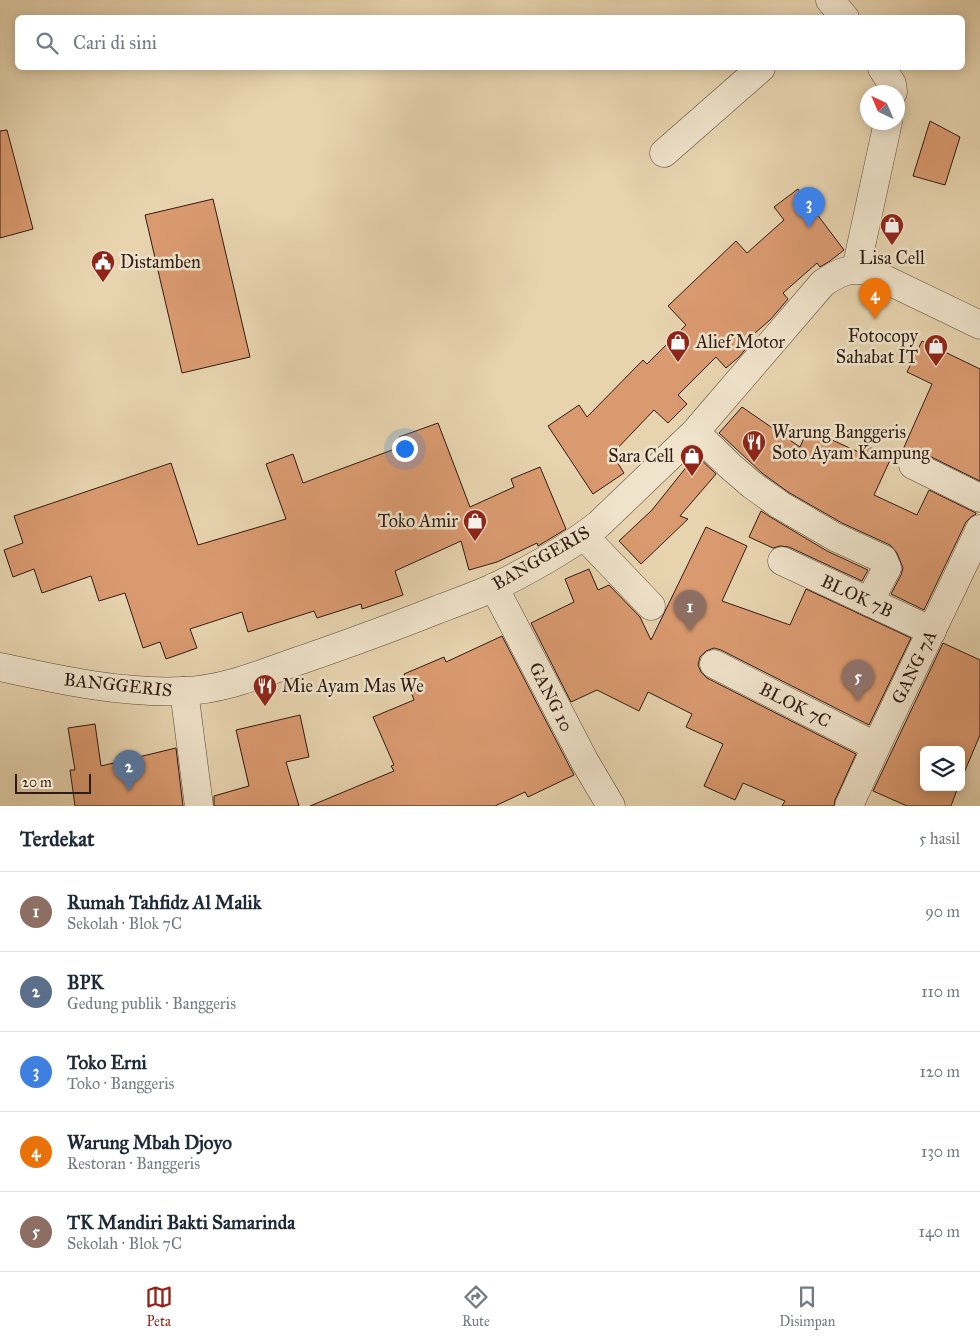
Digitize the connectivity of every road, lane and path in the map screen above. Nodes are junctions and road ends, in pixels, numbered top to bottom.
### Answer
1 (759, 70) edge
2 (883, 70) edge
3 (892, 85) edge
4 (886, 130) edge
5 (664, 153) dead end
6 (856, 269) junction
7 (980, 325) edge
8 (695, 432) junction
9 (913, 466) dead end
10 (980, 498) edge
11 (980, 529) edge
12 (584, 536) junction
13 (782, 561) dead end
14 (494, 587) junction
15 (870, 602) junction
16 (651, 606) dead end
17 (932, 631) junction
18 (714, 664) dead end
19 (0, 667) edge
20 (184, 691) junction
21 (876, 746) junction
22 (200, 806) edge
23 (610, 806) edge
24 (849, 806) edge

1 - 5 street
2 - 3 street
4 - 6 street
6 - 7 street
6 - 8 street, BANGGERIS
8 - 12 street, BANGGERIS
8 - 15 street
9 - 10 street
11 - 17 street, GANG 7A
12 - 14 street, BANGGERIS
12 - 16 street
13 - 15 street, BLOK 7B
14 - 20 street, BANGGERIS
14 - 23 street, GANG 10
15 - 17 street, BLOK 7B
17 - 21 street, GANG 7A
18 - 21 street, BLOK 7C
19 - 20 street, BANGGERIS
20 - 22 street
21 - 24 street, GANG 7A

